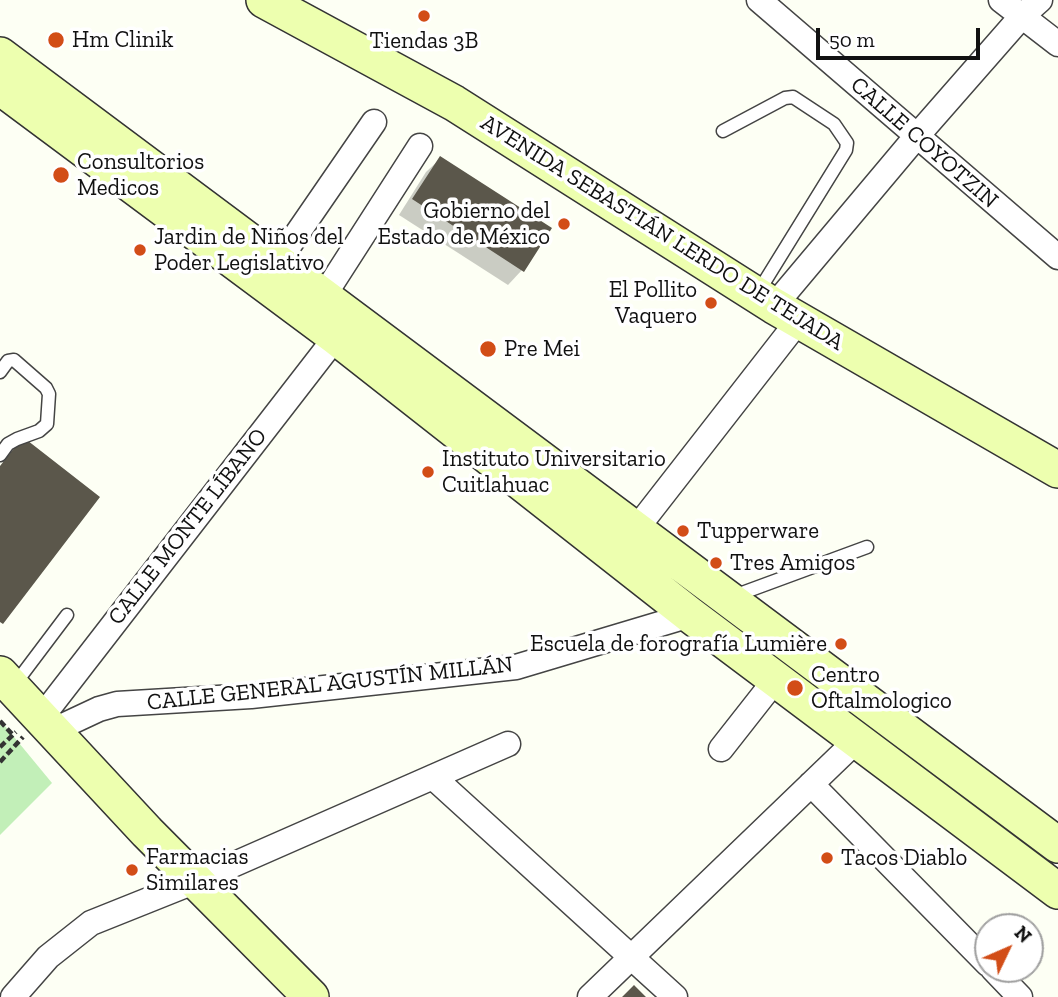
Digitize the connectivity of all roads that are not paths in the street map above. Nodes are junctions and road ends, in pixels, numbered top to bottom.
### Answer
1 (264, 0) edge
2 (759, 0) edge
3 (1002, 0) edge
4 (1031, 8) edge
5 (1058, 44) edge
6 (0, 55) edge
7 (0, 87) edge
8 (374, 122) dead end
9 (723, 131) dead end
10 (916, 137) junction
11 (421, 146) dead end
12 (1058, 257) edge
13 (277, 262) junction
14 (323, 297) junction
15 (777, 307) junction
16 (336, 337) junction
17 (0, 372) edge
18 (0, 454) edge
19 (1058, 470) edge
20 (625, 544) junction
21 (867, 547) dead end
22 (727, 598) junction
23 (67, 615) dead end
24 (690, 615) junction
25 (776, 679) junction
26 (6, 680) edge
27 (35, 728) junction
28 (856, 740) junction
29 (508, 744) dead end
30 (721, 749) dead end
31 (433, 776) junction
32 (811, 784) junction
33 (1058, 845) edge
34 (197, 881) junction
35 (1058, 891) edge
36 (974, 950) edge
37 (631, 957) junction
38 (1006, 983) edge
39 (13, 997) edge
40 (312, 997) edge
41 (590, 997) edge
42 (675, 997) edge
43 (1020, 997) edge

1 - 15 main road, AVENIDA SEBASTIÁN LERDO DE TEJADA
2 - 10 street, CALLE COYOTZIN
3 - 4 street
4 - 5 street
4 - 10 street
6 - 13 main road
7 - 16 main road
8 - 13 street
9 - 15 lane
10 - 12 street, CALLE COYOTZIN
10 - 15 street
11 - 14 street
13 - 14 main road
14 - 20 main road
15 - 19 main road, AVENIDA SEBASTIÁN LERDO DE TEJADA
15 - 20 street
16 - 20 main road
16 - 27 street, CALLE MONTE LÍBANO
17 - 18 lane
20 - 22 main road
20 - 24 main road
21 - 22 lane
22 - 33 main road
23 - 26 lane
24 - 25 main road
24 - 27 street, CALLE GENERAL AGUSTÍN MILLÁN
25 - 28 main road
25 - 30 street
26 - 27 main road
27 - 34 main road
28 - 32 street
28 - 35 main road
29 - 31 street
31 - 34 street
31 - 37 street
32 - 36 street
32 - 37 street
34 - 39 street
34 - 40 main road
37 - 41 street
37 - 42 street
38 - 43 street

